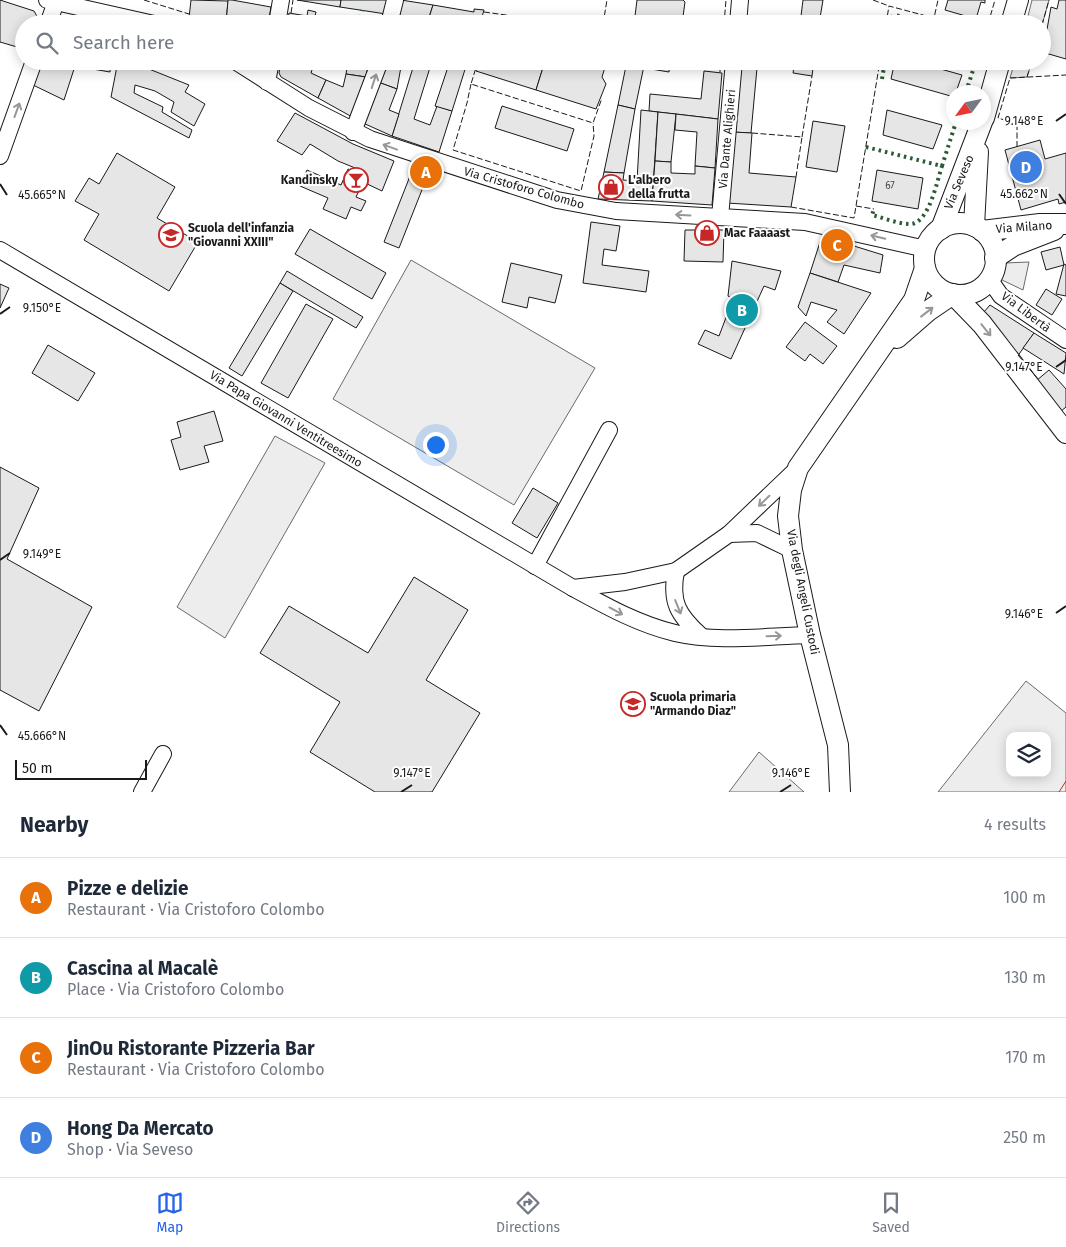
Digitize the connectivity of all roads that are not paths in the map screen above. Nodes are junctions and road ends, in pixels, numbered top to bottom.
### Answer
1 (281, 0) edge
2 (395, 0) edge
3 (740, 0) edge
4 (1018, 0) edge
5 (52, 1) edge
6 (99, 6) edge
7 (50, 15) edge
8 (126, 15) edge
9 (278, 15) edge
10 (391, 15) edge
11 (739, 15) edge
12 (1014, 15) edge
13 (31, 70) edge
14 (249, 70) edge
15 (270, 70) edge
16 (377, 70) edge
17 (733, 70) edge
18 (997, 70) edge
19 (267, 82) junction
20 (991, 91) edge
21 (979, 130) edge
22 (981, 130) edge
23 (354, 132) junction
24 (0, 156) edge
25 (720, 217) junction
26 (1066, 224) edge
27 (941, 229) junction
28 (978, 229) junction
29 (0, 250) edge
30 (925, 258) junction
31 (996, 258) junction
32 (990, 279) junction
33 (953, 294) junction
34 (1066, 340) edge
35 (877, 355) junction
36 (609, 430) dead end
37 (1066, 433) edge
38 (798, 468) junction
39 (730, 534) junction
40 (792, 550) junction
41 (535, 566) junction
42 (676, 571) junction
43 (573, 588) junction
44 (700, 636) junction
45 (810, 636) junction
46 (163, 754) dead end
47 (142, 792) edge
48 (840, 792) edge

1 - 9 street
2 - 10 street
3 - 11 street
4 - 12 street
5 - 6 street
5 - 7 street
6 - 8 street
24 -> 13 street
14 - 19 street, Via Cristoforo Colombo
15 - 19 street
23 -> 16 street
17 - 25 street, Via Dante Alighieri
18 - 20 street, Via Seveso
19 - 23 street, Via Cristoforo Colombo
21 - 27 street, Via Seveso
22 - 28 street, Via Seveso
25 -> 23 street, Via Cristoforo Colombo
30 -> 25 street, Via Cristoforo Colombo
26 - 28 street, Via Milano
26 - 31 street, Via Milano
27 - 28 street
27 - 30 street
28 - 31 street
29 - 41 street, Via Papa Giovanni Ventitreesimo
30 - 33 street
30 - 35 street, Via degli Angeli Custodi
31 - 32 street
32 - 33 street
32 - 34 street, Via Libertà
35 -> 33 street, Via degli Angeli Custodi
33 -> 37 street
35 - 38 street, Via degli Angeli Custodi
36 - 41 street
38 -> 39 street
38 - 40 street, Via degli Angeli Custodi
39 - 40 street
39 - 42 street
40 - 45 street, Via degli Angeli Custodi
41 - 43 street, Via Papa Giovanni Ventitreesimo
42 - 43 street
42 -> 44 street
43 -> 44 street, Via Papa Giovanni Ventitreesimo
44 -> 45 street, Via Papa Giovanni Ventitreesimo
45 - 48 street, Via degli Angeli Custodi
46 - 47 street

